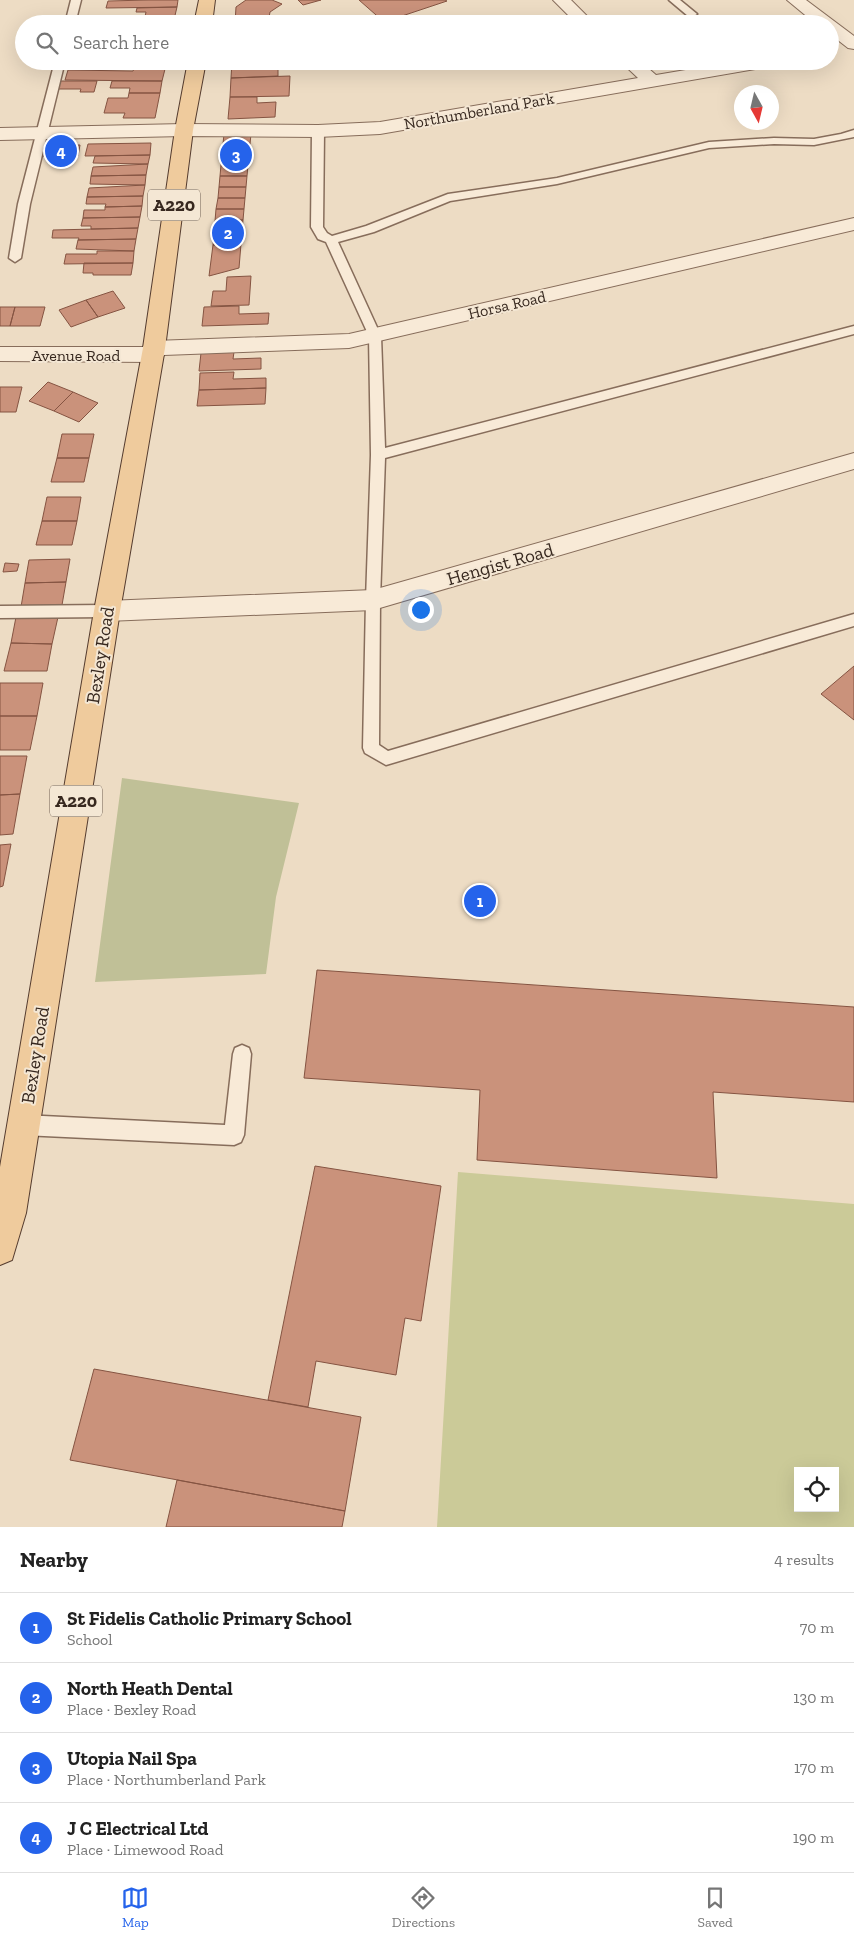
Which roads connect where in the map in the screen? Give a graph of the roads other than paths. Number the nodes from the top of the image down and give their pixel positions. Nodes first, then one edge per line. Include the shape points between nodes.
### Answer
1 (76, 0) edge
2 (207, 0) edge
3 (561, 0) edge
4 (674, 0) edge
5 (795, 0) edge
6 (692, 14) dead end
7 (72, 15) edge
8 (204, 15) edge
9 (577, 15) edge
10 (815, 15) edge
11 (839, 36) edge
12 (849, 47) edge
13 (58, 70) edge
14 (194, 70) edge
15 (639, 70) edge
16 (721, 70) edge
17 (653, 82) junction
18 (184, 130) junction
19 (318, 130) junction
20 (854, 133) edge
21 (0, 134) edge
22 (41, 134) junction
23 (854, 224) edge
24 (331, 240) junction
25 (15, 258) dead end
26 (854, 330) edge
27 (375, 336) junction
28 (154, 352) junction
29 (0, 354) edge
30 (378, 455) junction
31 (854, 461) edge
32 (373, 600) junction
33 (107, 611) junction
34 (0, 612) edge
35 (854, 620) edge
36 (242, 1054) dead end
37 (23, 1125) junction
38 (4, 1213) edge
39 (0, 1248) edge

1 - 7 lane
2 - 8 main road
3 - 9 street
4 - 6 lane
5 - 10 street
11 - 12 street
13 - 22 lane
14 - 18 main road, Bexley Road / A220
15 - 17 street
16 - 17 street, Northumberland Park
17 - 19 street, Northumberland Park via 380,128
18 - 19 street, Northumberland Park
18 - 22 street, Northumberland Park
18 - 28 main road, Bexley Road / A220
19 - 24 lane via 317,227 322,236
20 - 24 lane via 814,142 709,145 557,182 448,198 370,229
21 - 22 street, Northumberland Park
22 - 25 lane
23 - 27 street, Horsa Road
24 - 27 lane
26 - 30 lane
27 - 28 street, Horsa Road via 349,341
27 - 30 lane
28 - 29 street, Avenue Road
28 - 33 main road, Bexley Road / A220
30 - 32 lane
31 - 32 street, Hengist Road
32 - 33 street, Hengist Road
32 - 35 lane via 372,748 386,758
33 - 34 lane
33 - 37 main road, Bexley Road / A220
36 - 37 lane via 234,1135
37 - 38 main road, Bexley Road / A220
38 - 39 main road, Bexley Road / A220

